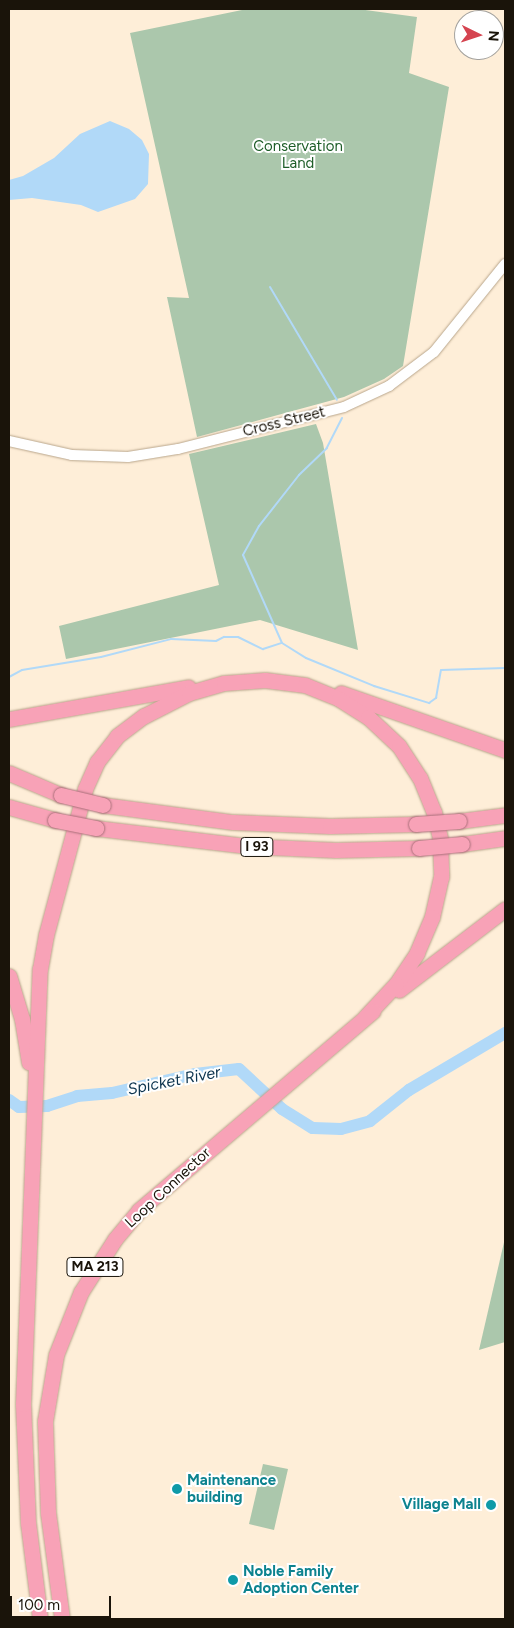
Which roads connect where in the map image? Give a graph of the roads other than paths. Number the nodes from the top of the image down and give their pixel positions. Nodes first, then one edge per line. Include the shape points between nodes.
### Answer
1 (505, 264) edge
2 (9, 441) edge
3 (224, 683) junction
4 (300, 684) junction
5 (9, 718) edge
6 (505, 750) edge
7 (9, 773) edge
8 (9, 782) edge
9 (61, 796) junction
10 (9, 807) edge
11 (9, 814) edge
12 (505, 815) edge
13 (55, 820) junction
14 (505, 838) edge
15 (505, 909) edge
16 (9, 976) edge
17 (365, 1017) junction
18 (33, 1098) junction
19 (48, 1503) junction
20 (38, 1619) edge
21 (62, 1619) edge
22 (70, 1619) edge

1 - 2 street, Cross Street via 434,352 389,386 344,407 178,449 128,457 72,455
3 - 4 highway via 265,680
3 - 5 highway
3 - 18 highway via 182,696 134,722 110,744 92,772 42,952
4 - 6 highway via 342,693
4 - 17 highway via 344,701 392,738 420,778 438,830 440,877 429,927 405,973
7 - 9 highway
8 - 9 highway, I 93
9 - 12 highway, I 93, bridge via 103,805 233,822 330,826 416,824
10 - 13 highway, I 93
11 - 13 highway
13 - 14 highway, I 93, bridge via 246,846 336,850 419,848
15 - 17 highway
16 - 18 highway via 25,1036
17 - 19 highway, Loop Connector / MA 213 via 139,1210 91,1274 69,1316 50,1380 45,1427
18 - 20 highway via 23,1384 27,1506
19 - 21 highway, Loop Connector / MA 213
19 - 22 highway

